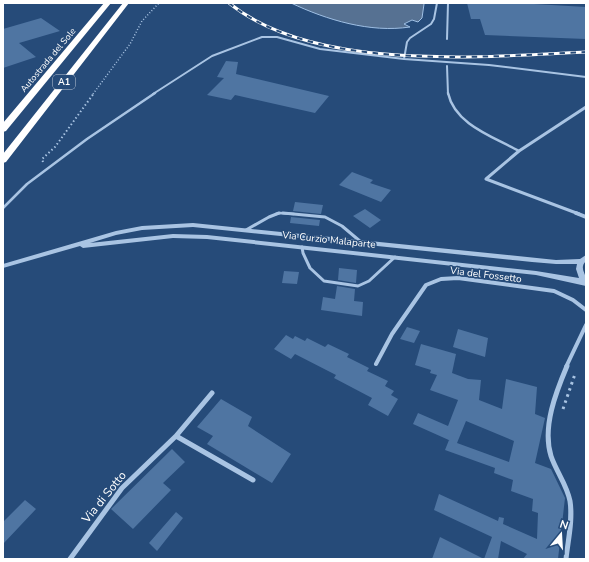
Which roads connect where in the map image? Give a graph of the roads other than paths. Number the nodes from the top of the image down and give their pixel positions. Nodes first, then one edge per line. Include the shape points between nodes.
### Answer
1 (108, 3) edge
2 (126, 3) edge
3 (437, 3) edge
4 (448, 3) edge
5 (447, 39) dead end
6 (404, 59) junction
7 (447, 66) dead end
8 (586, 76) edge
9 (586, 107) edge
10 (3, 129) edge
11 (519, 151) junction
12 (3, 160) edge
13 (3, 208) edge
14 (586, 217) edge
15 (246, 230) junction
16 (361, 242) junction
17 (302, 247) junction
18 (69, 248) junction
19 (396, 257) junction
20 (583, 259) edge
21 (3, 266) edge
22 (586, 283) edge
23 (586, 310) edge
24 (586, 325) edge
25 (376, 364) dead end
26 (212, 393) dead end
27 (176, 436) junction
28 (253, 480) dead end
29 (70, 559) edge
30 (566, 559) edge

1 - 10 highway, Autostrada del Sole / A1
2 - 12 highway, A1
3 - 6 lane via 431,24 407,42
4 - 5 lane
6 - 8 lane
6 - 13 lane via 339,52 277,37 262,37 212,56 188,71 45,170 22,188
7 - 11 lane via 447,87 456,110 477,127
9 - 11 street
11 - 14 street via 486,179
15 - 16 street, Via Curzio Malaparte
15 - 16 lane via 269,216 280,213 325,217 342,226
15 - 18 street, Via Curzio Malaparte via 193,225 142,228 116,233
16 - 20 street, Via Curzio Malaparte via 538,261
17 - 18 street, Via Curzio Malaparte via 173,236
17 - 19 street, Via Curzio Malaparte
17 - 19 lane via 310,268 324,281 358,286 369,281
18 - 21 street, Via Curzio Malaparte
19 - 22 street, Via Curzio Malaparte via 536,273
20 - 22 street, Via Curzio Malaparte via 579,270
23 - 25 street, Via del Fossetto via 573,300 554,292 458,278 441,279 426,285 392,334
24 - 30 street via 559,387 549,433 549,447 570,500 571,521
26 - 27 street, Via di Sotto
27 - 28 street
27 - 29 street, Via di Sotto via 122,488

